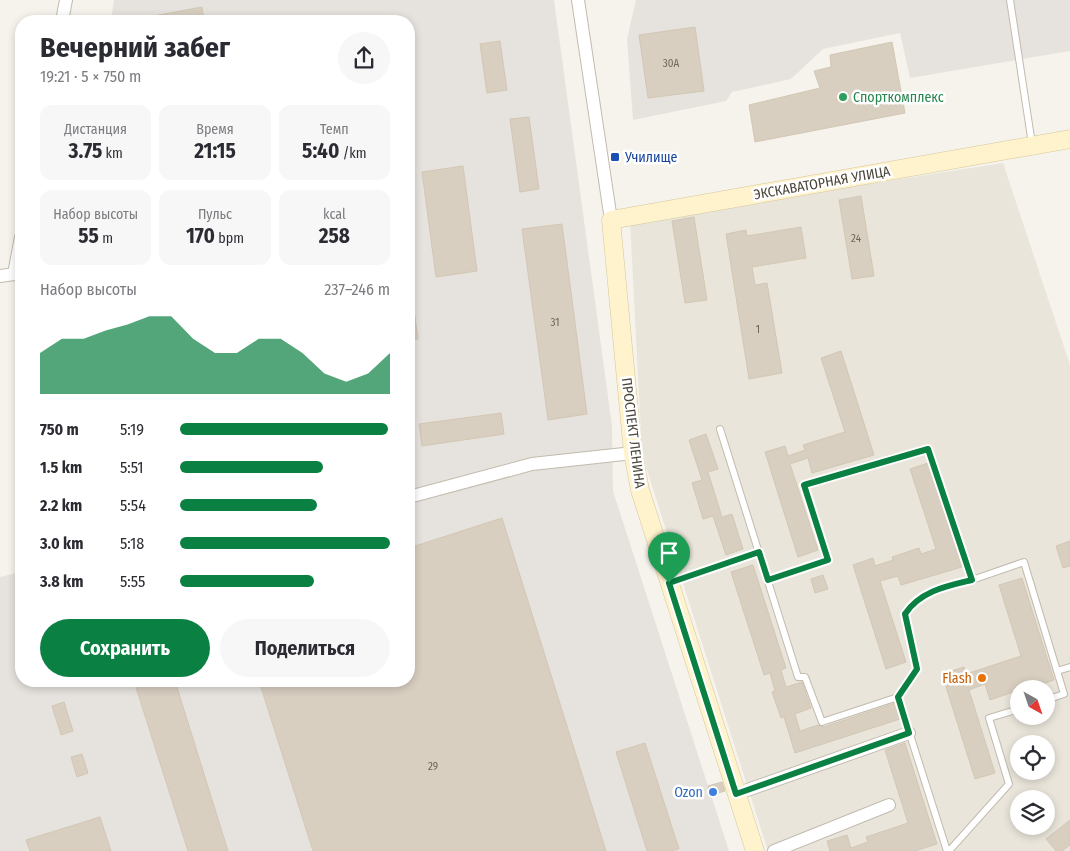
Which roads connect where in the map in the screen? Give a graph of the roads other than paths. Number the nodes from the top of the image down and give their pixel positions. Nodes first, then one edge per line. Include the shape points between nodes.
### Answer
1 (66, 0) edge
2 (578, 0) edge
3 (1010, 0) edge
4 (63, 15) edge
5 (1070, 139) edge
6 (1032, 145) junction
7 (611, 220) junction
8 (15, 275) edge
9 (0, 276) edge
10 (720, 429) dead end
11 (633, 453) junction
12 (415, 495) edge
13 (759, 552) junction
14 (768, 580) junction
15 (972, 580) junction
16 (669, 583) junction
17 (1070, 667) edge
18 (1057, 672) junction
19 (898, 697) junction
20 (1055, 697) edge
21 (1010, 712) edge
22 (909, 733) junction
23 (736, 794) junction
24 (889, 805) dead end
25 (755, 851) edge
26 (774, 851) edge
27 (948, 851) edge

1 - 4 street
2 - 7 street, ПРОСПЕКТ ЛЕНИНА
3 - 6 lane
5 - 6 street, ЭКСКАВАТОРНАЯ УЛИЦА
6 - 7 street, ЭКСКАВАТОРНАЯ УЛИЦА
7 - 11 street, ПРОСПЕКТ ЛЕНИНА
8 - 9 street
10 - 13 lane
11 - 12 street via 532,464
11 - 16 street, ПРОСПЕКТ ЛЕНИНА via 640,490
13 - 14 lane
13 - 16 lane
14 - 15 lane via 828,560 804,485 928,449
14 - 19 lane via 798,677 805,677 822,722
15 - 18 lane via 1024,562
15 - 19 lane via 939,588 912,603 905,614 917,669
16 - 23 street, ПРОСПЕКТ ЛЕНИНА
17 - 18 lane
18 - 20 lane via 1064,694
19 - 22 lane
21 - 27 lane via 989,718 1009,784
22 - 23 street
22 - 27 lane
23 - 25 street, ПРОСПЕКТ ЛЕНИНА
24 - 26 street

